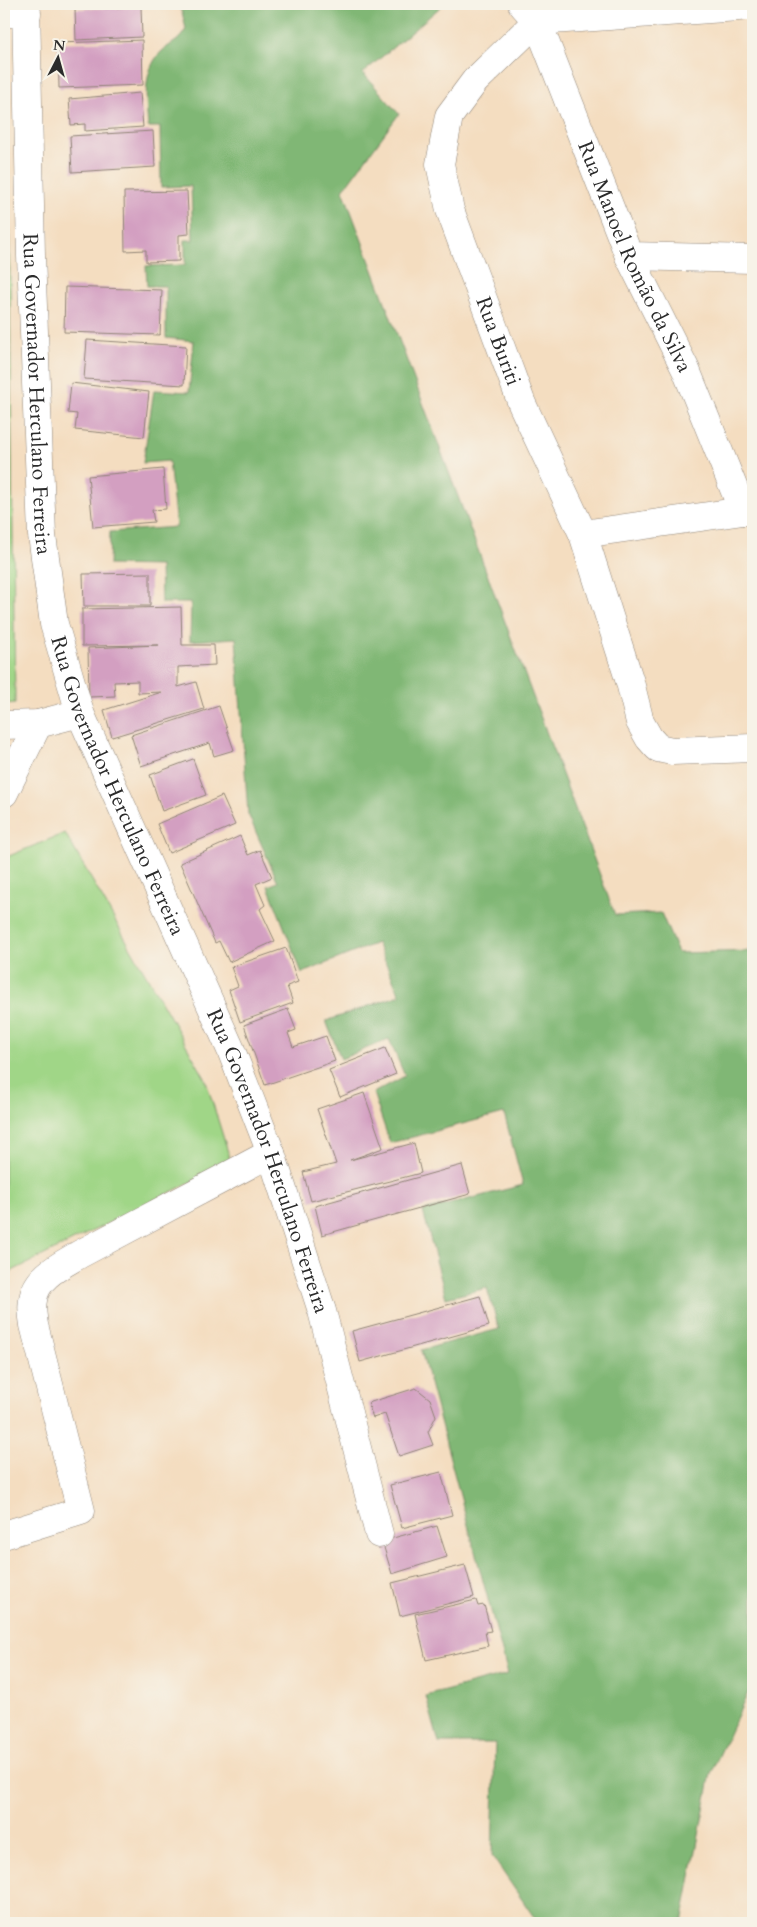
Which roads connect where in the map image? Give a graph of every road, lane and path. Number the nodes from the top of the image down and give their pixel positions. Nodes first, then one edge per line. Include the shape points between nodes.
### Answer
1 (753, 6) edge
2 (19, 10) edge
3 (530, 13) edge
4 (629, 256) junction
5 (753, 259) edge
6 (748, 511) edge
7 (583, 534) junction
8 (80, 713) junction
9 (38, 724) junction
10 (4, 725) edge
11 (753, 748) edge
12 (4, 793) edge
13 (271, 1153) junction
14 (379, 1534) dead end
15 (4, 1535) edge

1 - 3 street
2 - 8 street, Rua Governador Herculano Ferreira via 42,534 54,624
3 - 4 street, Rua Manoel Romão da Silva
3 - 7 street, Rua Buriti via 449,116 440,164 450,210 522,404
4 - 5 street
4 - 6 street, Rua Manoel Romão da Silva via 686,370
6 - 7 street, Rua Manoel Romão da Silva
7 - 11 street, Rua Buriti via 640,722 649,738 658,748 672,751
8 - 9 street
8 - 13 street, Rua Governador Herculano Ferreira via 231,1050
9 - 10 street
9 - 12 street
13 - 14 street, Rua Governador Herculano Ferreira via 322,1311
13 - 15 street via 80,1254 40,1282 32,1300 34,1325 81,1511

